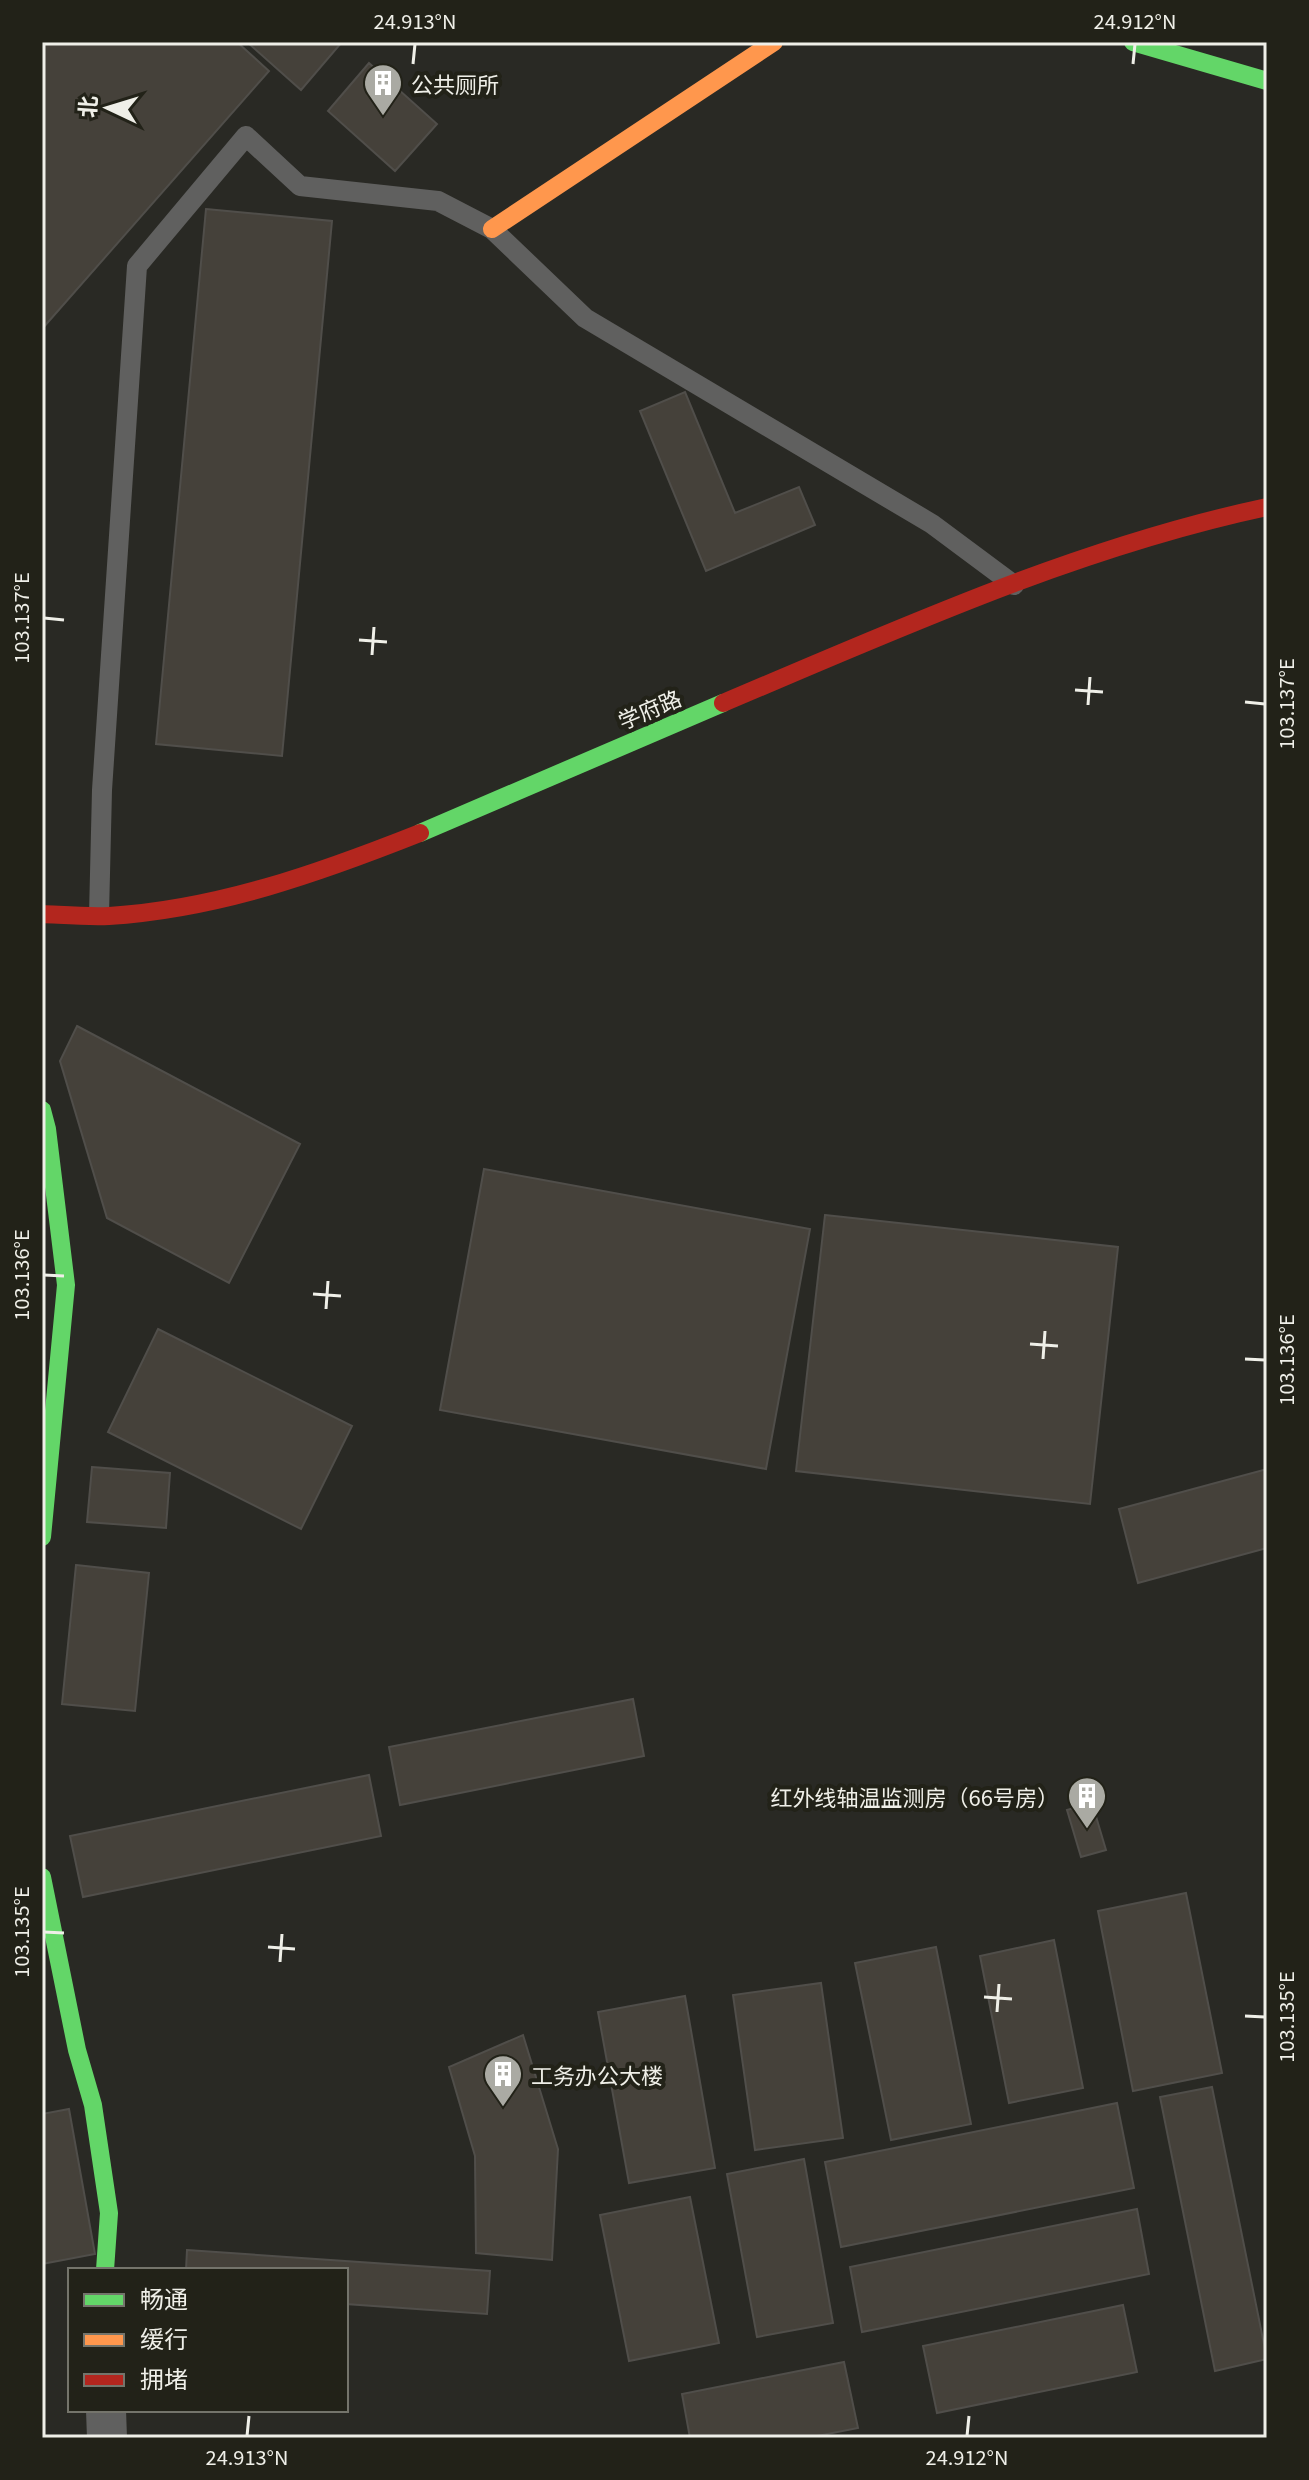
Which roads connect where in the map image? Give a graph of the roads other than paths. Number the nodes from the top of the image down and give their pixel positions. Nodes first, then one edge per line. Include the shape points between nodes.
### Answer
1 (774, 42) edge
2 (1133, 42) edge
3 (1267, 81) edge
4 (492, 229) junction
5 (1267, 507) edge
6 (1014, 585) junction
7 (42, 914) edge
8 (99, 915) junction
9 (42, 1110) edge
10 (42, 1537) edge
11 (42, 1877) edge
12 (105, 2268) edge
13 (106, 2412) edge
14 (107, 2438) edge

1 - 4 street
2 - 3 street
4 - 6 lane via 585,318 932,524
4 - 8 lane via 438,201 300,186 246,136 137,266 102,790
5 - 6 street, 学府路 via 1159,535
6 - 8 street, 学府路 via 341,863 200,905
7 - 8 street, 学府路
9 - 10 street via 66,1285
11 - 12 street via 93,2105 109,2213
13 - 14 street

